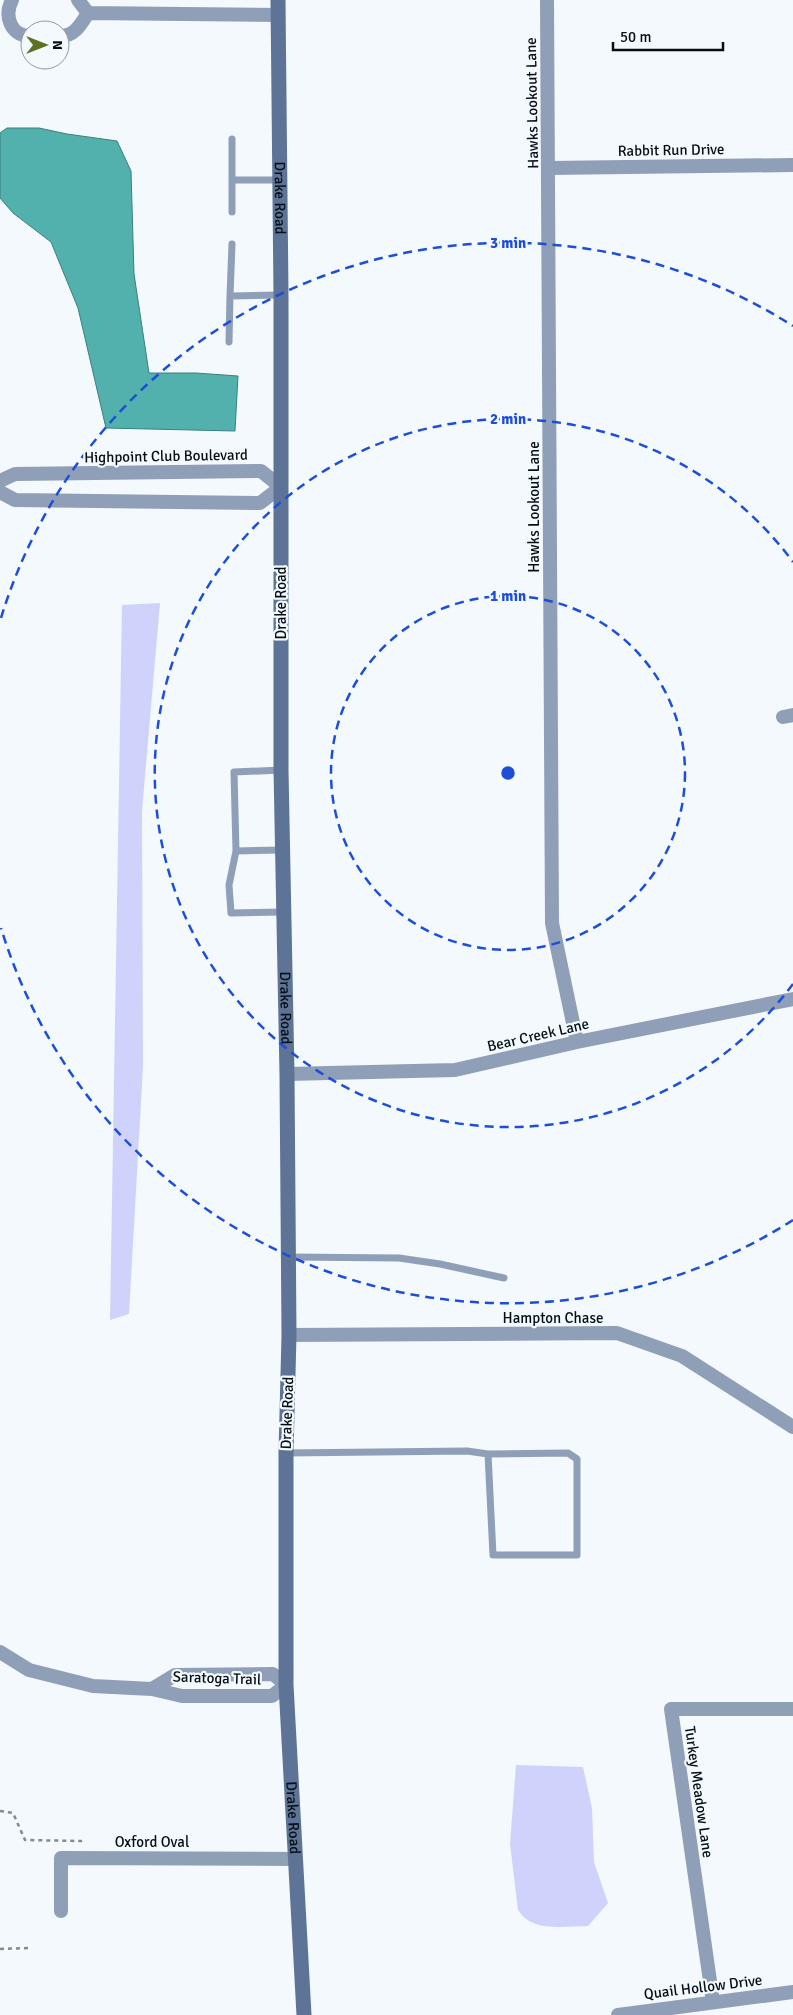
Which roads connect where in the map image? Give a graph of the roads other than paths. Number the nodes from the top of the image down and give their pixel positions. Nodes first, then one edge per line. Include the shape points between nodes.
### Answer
1 (12, 0) edge
2 (78, 0) edge
3 (547, 0) edge
4 (278, 7) edge
5 (88, 13) junction
6 (20, 33) edge
7 (70, 33) edge
8 (232, 139) dead end
9 (793, 165) edge
10 (549, 168) junction
11 (232, 180) junction
12 (279, 180) junction
13 (232, 212) dead end
14 (232, 244) dead end
15 (281, 295) junction
16 (230, 296) junction
17 (229, 342) dead end
18 (0, 481) edge
19 (281, 487) junction
20 (0, 492) edge
21 (281, 770) junction
22 (283, 850) junction
23 (236, 851) junction
24 (284, 912) junction
25 (793, 999) edge
26 (577, 1042) junction
27 (287, 1074) junction
28 (288, 1257) junction
29 (504, 1278) dead end
30 (289, 1335) junction
31 (793, 1427) edge
32 (286, 1453) junction
33 (488, 1454) junction
34 (0, 1652) edge
35 (286, 1685) junction
36 (152, 1689) junction
37 (793, 1708) edge
38 (295, 1859) junction
39 (61, 1911) dead end
40 (793, 1992) edge
41 (713, 2002) junction
42 (304, 2015) edge
43 (618, 2015) edge

1 - 6 street via 7,18 13,29
2 - 5 street
3 - 10 street, Hawks Lookout Lane
4 - 5 street
4 - 12 street, Drake Road
5 - 7 street via 79,28
8 - 11 lane
9 - 10 street, Rabbit Run Drive
10 - 26 street, Hawks Lookout Lane via 552,923
11 - 12 lane
11 - 13 lane
12 - 15 street, Drake Road
14 - 16 lane
15 - 16 lane
15 - 19 street, Drake Road
16 - 17 lane
18 - 19 street, Highpoint Club Boulevard via 15,474 260,471
19 - 20 street via 260,502 15,500
19 - 21 street, Drake Road
21 - 22 street, Drake Road
21 - 23 lane via 234,772
22 - 23 lane
22 - 24 street, Drake Road
23 - 24 lane via 229,885 231,913
24 - 27 street, Drake Road
25 - 26 street, Bear Creek Lane
26 - 27 street, Bear Creek Lane via 455,1070
27 - 28 street, Drake Road
28 - 29 lane via 399,1258
28 - 30 street, Drake Road
30 - 31 street, Hampton Chase via 617,1333 682,1356
30 - 32 street, Drake Road
32 - 33 lane via 467,1451
32 - 35 street, Drake Road
33 - 33 lane via 568,1453 577,1459 577,1555 493,1555
34 - 36 street, Saratoga Trail via 29,1670 93,1686
35 - 36 street, Saratoga Trail via 272,1696 182,1696
35 - 36 street, Saratoga Trail via 272,1674 175,1675
35 - 38 street, Drake Road
37 - 41 street, Turkey Meadow Lane via 671,1708
38 - 39 street, Oxford Oval via 61,1858
38 - 42 street, Drake Road
40 - 41 street, Quail Hollow Drive
41 - 43 street, Quail Hollow Drive

